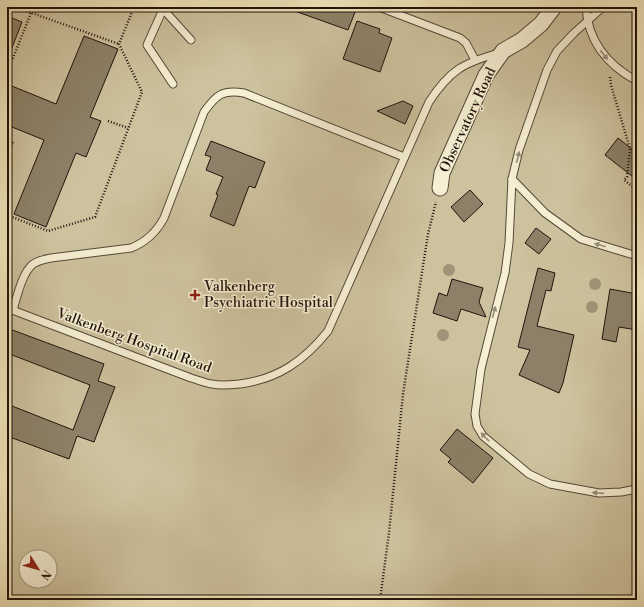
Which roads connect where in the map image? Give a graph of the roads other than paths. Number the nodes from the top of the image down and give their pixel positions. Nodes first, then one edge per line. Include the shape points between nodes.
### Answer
1 (379, 7) edge
2 (554, 7) edge
3 (586, 7) edge
4 (603, 7) edge
5 (163, 8) edge
6 (587, 21) junction
7 (191, 40) dead end
8 (503, 51) junction
9 (475, 60) junction
10 (637, 81) edge
11 (173, 84) dead end
12 (404, 157) junction
13 (512, 179) junction
14 (440, 188) road end
15 (637, 256) edge
16 (10, 309) edge
17 (637, 489) edge

1 - 9 lane via 460,38 466,43
2 - 8 street, Observatory Road via 541,24 522,40
3 - 6 lane
4 - 6 lane
5 - 7 lane
5 - 11 lane via 147,45
6 -> 10 lane via 600,49 610,62
13 -> 6 lane via 519,150 547,70 557,51
8 - 9 lane, Valkenberg Hospital Road
8 - 14 street, Observatory Road via 486,75 442,173
9 - 12 lane, Valkenberg Hospital Road via 462,66 439,87 429,102
12 - 16 lane, Valkenberg Hospital Road via 244,93 233,91 221,94 212,100 204,112 164,218 151,236 142,244 130,248 42,260 33,265 24,277
12 - 16 lane, Valkenberg Hospital Road via 328,331 304,357 286,370 268,378 251,383 211,384
15 -> 13 lane via 580,239 544,213
17 -> 13 lane via 599,493 550,484 529,474 483,436 477,426 475,414 480,369 505,273 510,243

